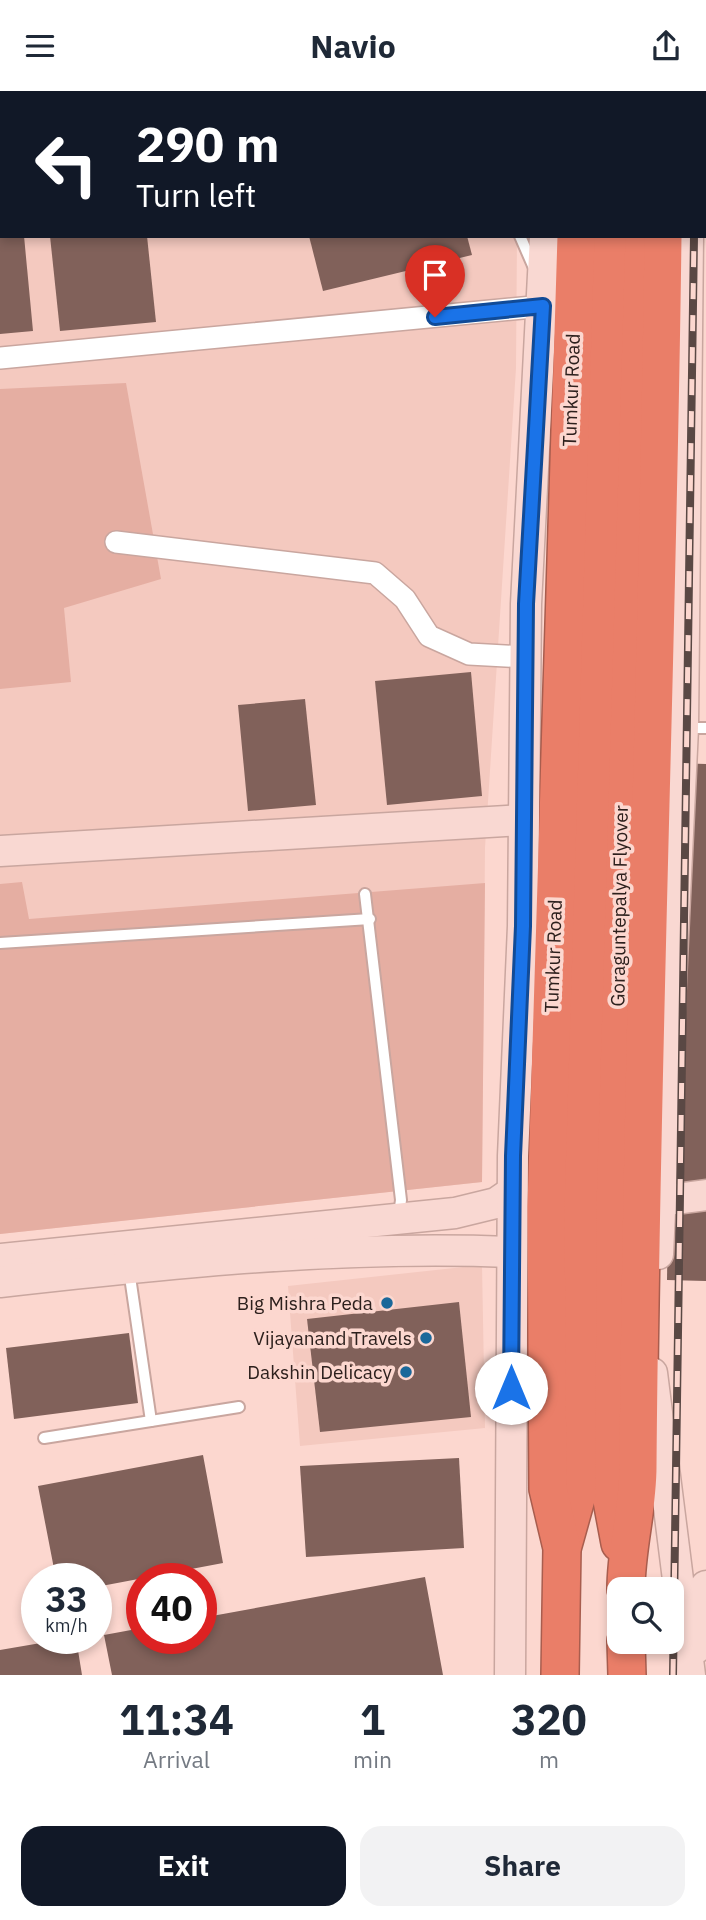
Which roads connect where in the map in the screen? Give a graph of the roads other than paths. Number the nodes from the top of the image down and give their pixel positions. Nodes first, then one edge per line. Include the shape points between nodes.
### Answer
1 (521, 238) edge
2 (545, 238) edge
3 (576, 238) edge
4 (607, 238) edge
5 (636, 238) edge
6 (663, 238) edge
7 (688, 238) edge
8 (543, 298) junction
9 (0, 358) edge
10 (116, 542) dead end
11 (526, 657) junction
12 (694, 728) edge
13 (522, 820) junction
14 (0, 851) edge
15 (365, 894) dead end
16 (370, 919) junction
17 (0, 943) edge
18 (512, 1192) junction
19 (706, 1195) edge
20 (660, 1201) junction
21 (595, 1207) junction
22 (399, 1218) junction
23 (512, 1252) junction
24 (0, 1259) edge
25 (129, 1268) junction
26 (0, 1282) edge
27 (239, 1407) dead end
28 (151, 1421) junction
29 (44, 1438) dead end
30 (562, 1548) junction
31 (625, 1577) edge
32 (626, 1577) edge
33 (706, 1586) edge
34 (626, 1654) edge
35 (510, 1675) edge
36 (560, 1675) edge
37 (626, 1675) edge
38 (690, 1675) edge

1 - 8 lane
2 - 8 street
3 - 30 highway, Tumkur Road via 545,1207 548,1489
4 - 21 highway, Goraguntepalya Flyover
5 - 21 highway, Goraguntepalya Flyover
6 - 32 highway via 659,552 640,1190 638,1482
7 - 12 street
8 - 9 street
8 - 11 street
10 - 11 street via 374,573 405,599 429,636 470,654
11 - 13 street
12 - 20 street
13 - 14 street
13 - 18 street via 523,926
15 - 16 lane
16 - 17 lane
16 - 22 lane via 401,1200
18 - 22 street via 467,1210
18 - 23 street
19 - 20 street
20 - 38 street via 652,1375
21 - 30 highway, Goraguntepalya Flyover via 576,1495
21 - 31 highway, Goraguntepalya Flyover via 608,1479
22 - 24 street
23 - 25 street via 442,1249
23 - 35 street
25 - 26 street
25 - 28 lane
27 - 28 lane
28 - 29 lane
30 - 36 highway, Tumkur Road
33 - 38 street
34 - 37 highway

